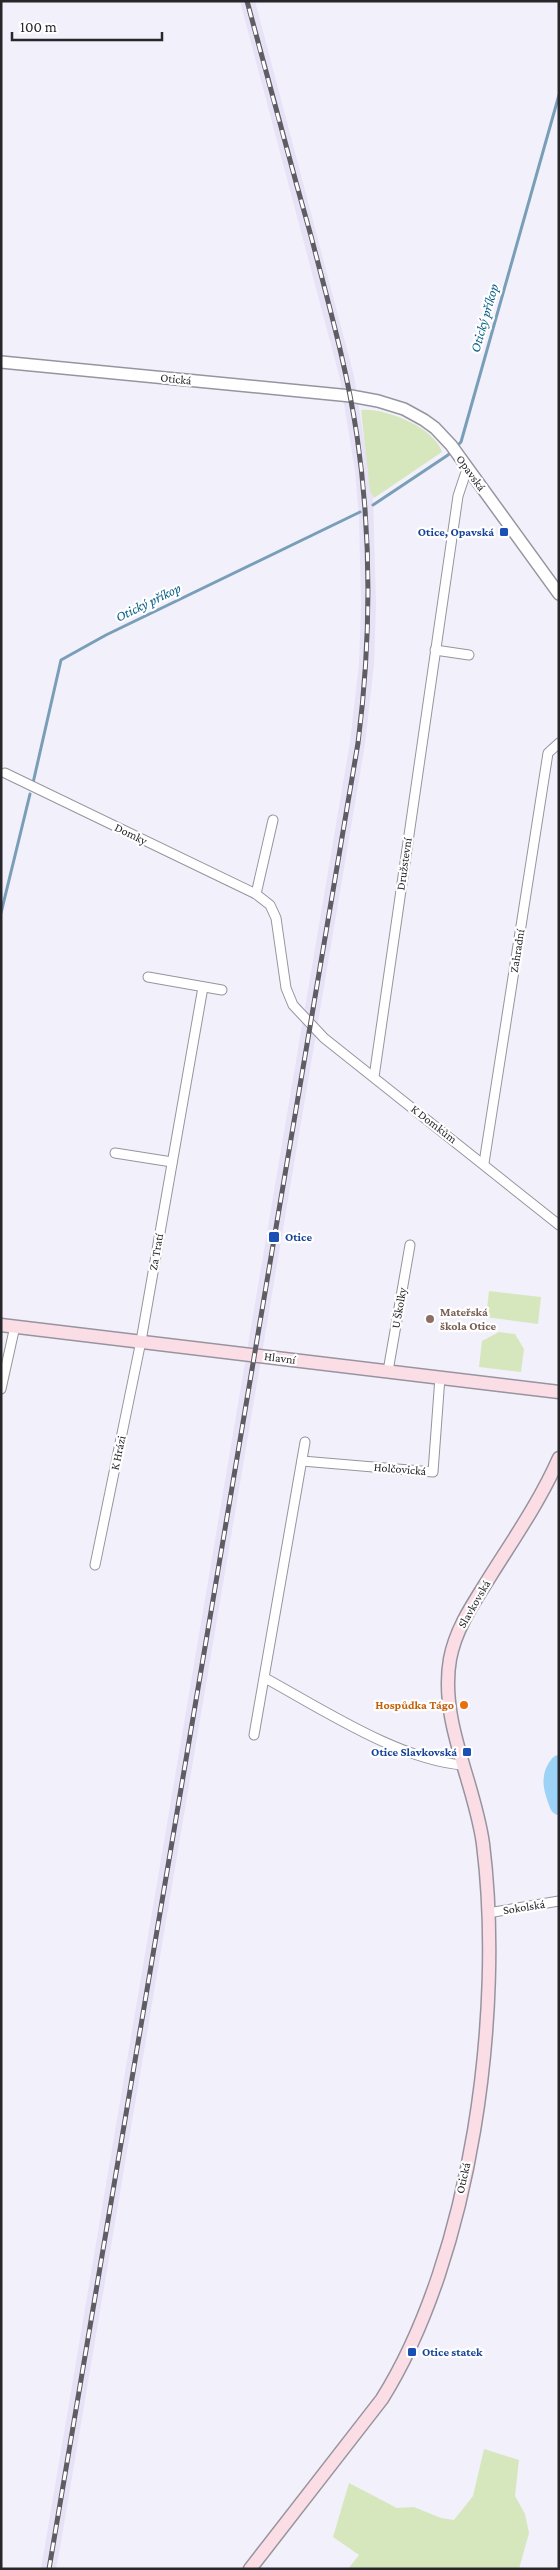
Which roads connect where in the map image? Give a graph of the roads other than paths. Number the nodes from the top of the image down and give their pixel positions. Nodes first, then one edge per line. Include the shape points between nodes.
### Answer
1 (1, 362) edge
2 (350, 396) joint
3 (467, 469) junction
4 (559, 594) edge
5 (435, 650) junction
6 (469, 655) dead end
7 (559, 743) edge
8 (5, 773) dead end
9 (273, 820) dead end
10 (256, 894) junction
11 (148, 978) dead end
12 (203, 987) junction
13 (222, 990) dead end
14 (311, 1023) joint
15 (374, 1077) junction
16 (115, 1153) dead end
17 (172, 1162) junction
18 (484, 1164) junction
19 (559, 1225) edge
20 (410, 1245) dead end
21 (1, 1325) edge
22 (15, 1326) junction
23 (141, 1341) junction
24 (388, 1372) junction
25 (440, 1377) junction
26 (1, 1389) edge
27 (559, 1392) edge
28 (306, 1442) dead end
29 (559, 1458) edge
30 (302, 1461) junction
31 (95, 1565) dead end
32 (265, 1678) junction
33 (254, 1735) dead end
34 (464, 1765) junction
35 (480, 1823) joint
36 (559, 1902) edge
37 (488, 1913) junction
38 (250, 2569) edge

1 - 2 street, Otická
2 - 3 street, Opavská via 391,404 416,414 451,445
3 - 4 street, Opavská
3 - 5 street, Družstevní via 458,496
5 - 6 street
5 - 15 street, Družstevní
7 - 18 street, Zahradní via 548,753
8 - 10 street, Domky
9 - 10 street
10 - 14 street, Domky via 270,905 276,918 286,988 293,1005
11 - 12 street
12 - 13 street
12 - 17 street, Za Tratí
14 - 15 street, K Domkům via 324,1038
15 - 18 street, K Domkům
16 - 17 street
17 - 23 street, Za Tratí
18 - 19 street, K Domkům
20 - 24 street, U Školky
21 - 22 main road, Hlavní
22 - 23 main road, Hlavní
22 - 26 street
23 - 24 main road, Hlavní
23 - 31 street, K Hrázi
24 - 25 main road, Hlavní
25 - 27 main road, Hlavní
25 - 30 street, Holčovická via 433,1472
28 - 30 street
29 - 34 main road, Slavkovská via 466,1615 453,1646 448,1699
30 - 32 street
32 - 33 street
32 - 34 street via 353,1726 424,1759
34 - 35 main road, Slavkovská
35 - 37 main road, Otická
36 - 37 street, Sokolská
37 - 38 main road, Otická via 487,2002 480,2094 466,2168 441,2264 417,2332 382,2399

